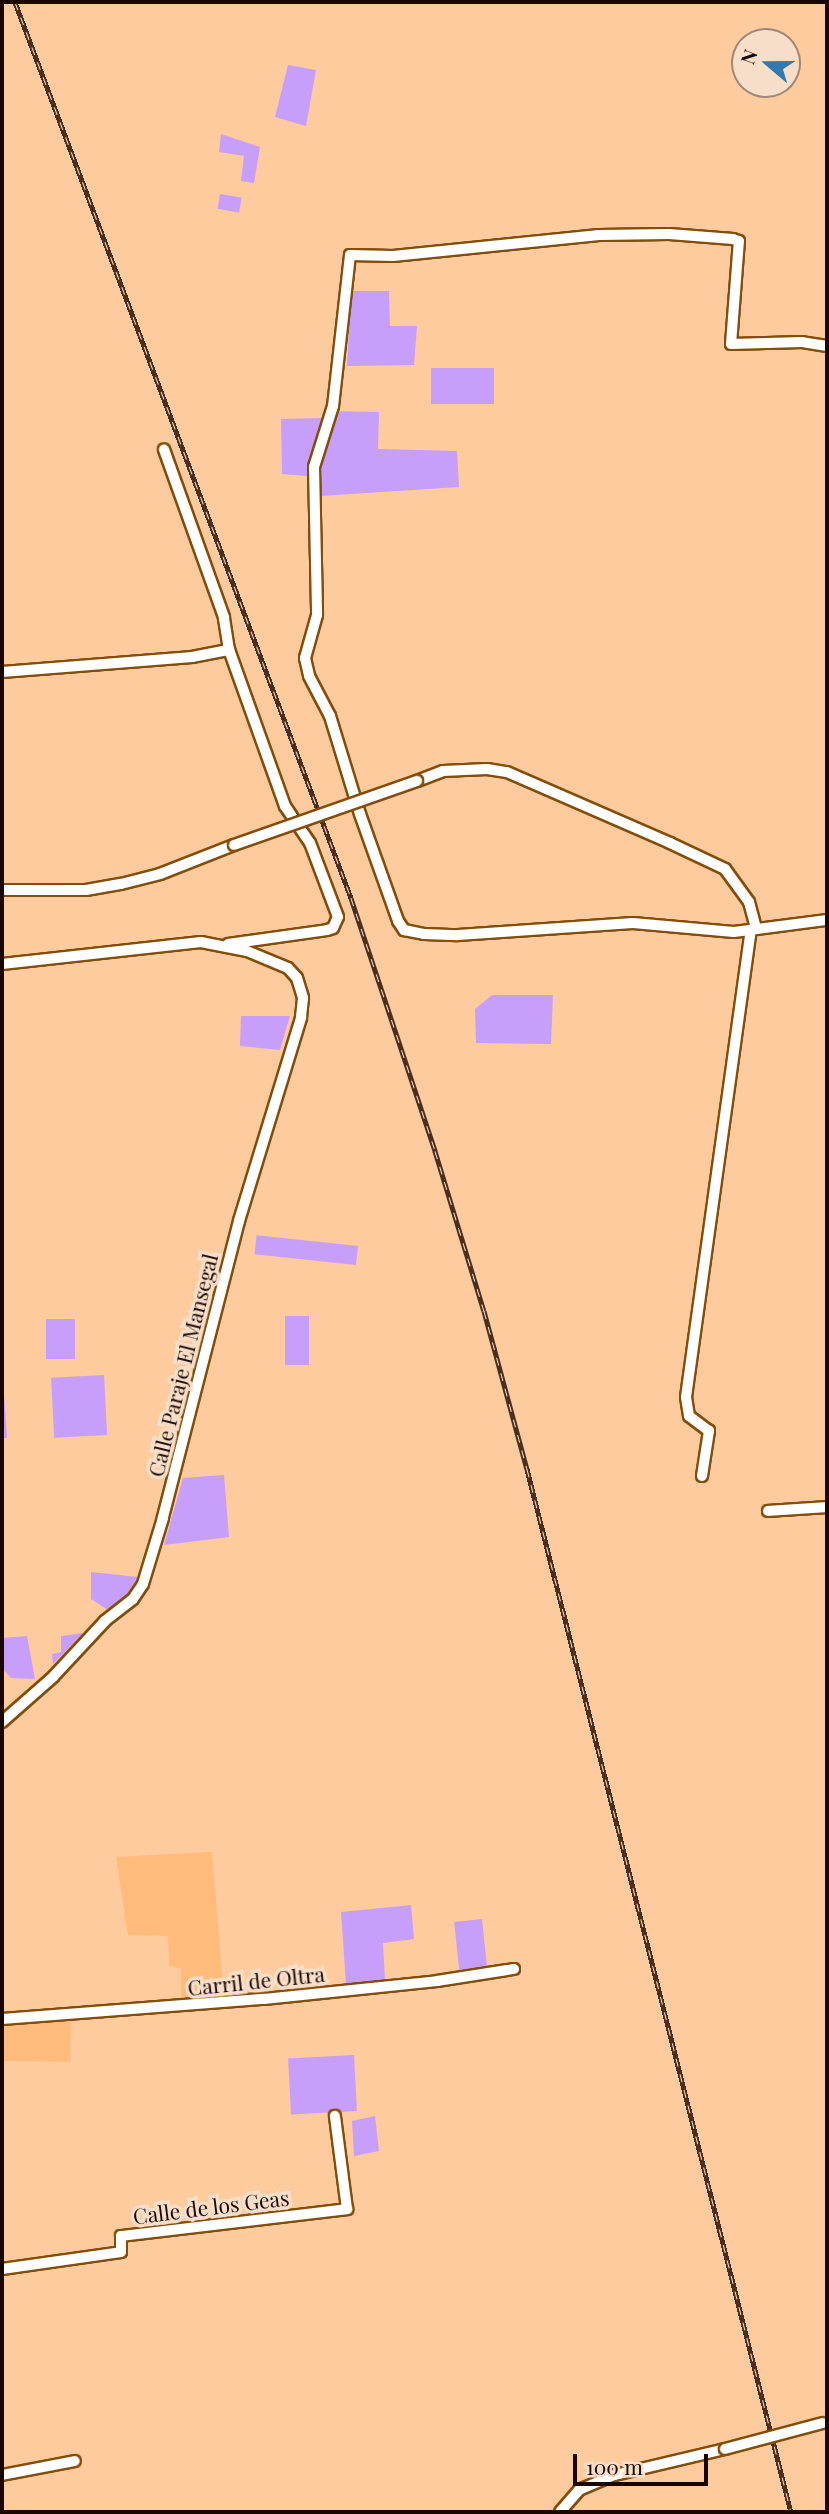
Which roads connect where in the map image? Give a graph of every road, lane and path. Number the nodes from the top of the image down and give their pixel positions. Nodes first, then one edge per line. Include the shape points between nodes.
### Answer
1 (827, 346) edge
2 (164, 449) dead end
3 (229, 650) junction
4 (2, 672) edge
5 (2, 890) edge
6 (827, 920) edge
7 (754, 930) junction
8 (225, 945) junction
9 (2, 964) edge
10 (702, 1476) dead end
11 (827, 1507) edge
12 (768, 1511) dead end
13 (2, 1721) edge
14 (513, 1969) dead end
15 (2, 2019) edge
16 (335, 2116) dead end
17 (2, 2269) edge
18 (825, 2423) edge
19 (75, 2461) dead end
20 (2, 2475) edge
21 (561, 2512) edge

1 - 7 street via 731,344 739,241 733,239 599,235 393,256 350,255 333,406 314,467 317,615 307,644 306,666 330,716 400,926 424,934 633,923 719,932
2 - 3 street via 224,617
3 - 4 street
3 - 8 street via 285,806 310,843 338,917 327,930
5 - 7 street, bridge via 86,890 121,884 443,771 487,769 507,772 725,869 749,902
6 - 7 street
7 - 10 street via 685,1397 689,1416 709,1431
8 - 9 street via 201,942
8 - 13 street, Calle Paraje El Mansegal via 288,968 302,989 300,1018 239,1221 146,1574 133,1599
11 - 12 street
14 - 15 street, Carril de Oltra via 264,1999
16 - 17 street, Calle de los Geas via 347,2209 121,2236 121,2252
18 - 21 street, bridge via 615,2476 579,2490
19 - 20 street

